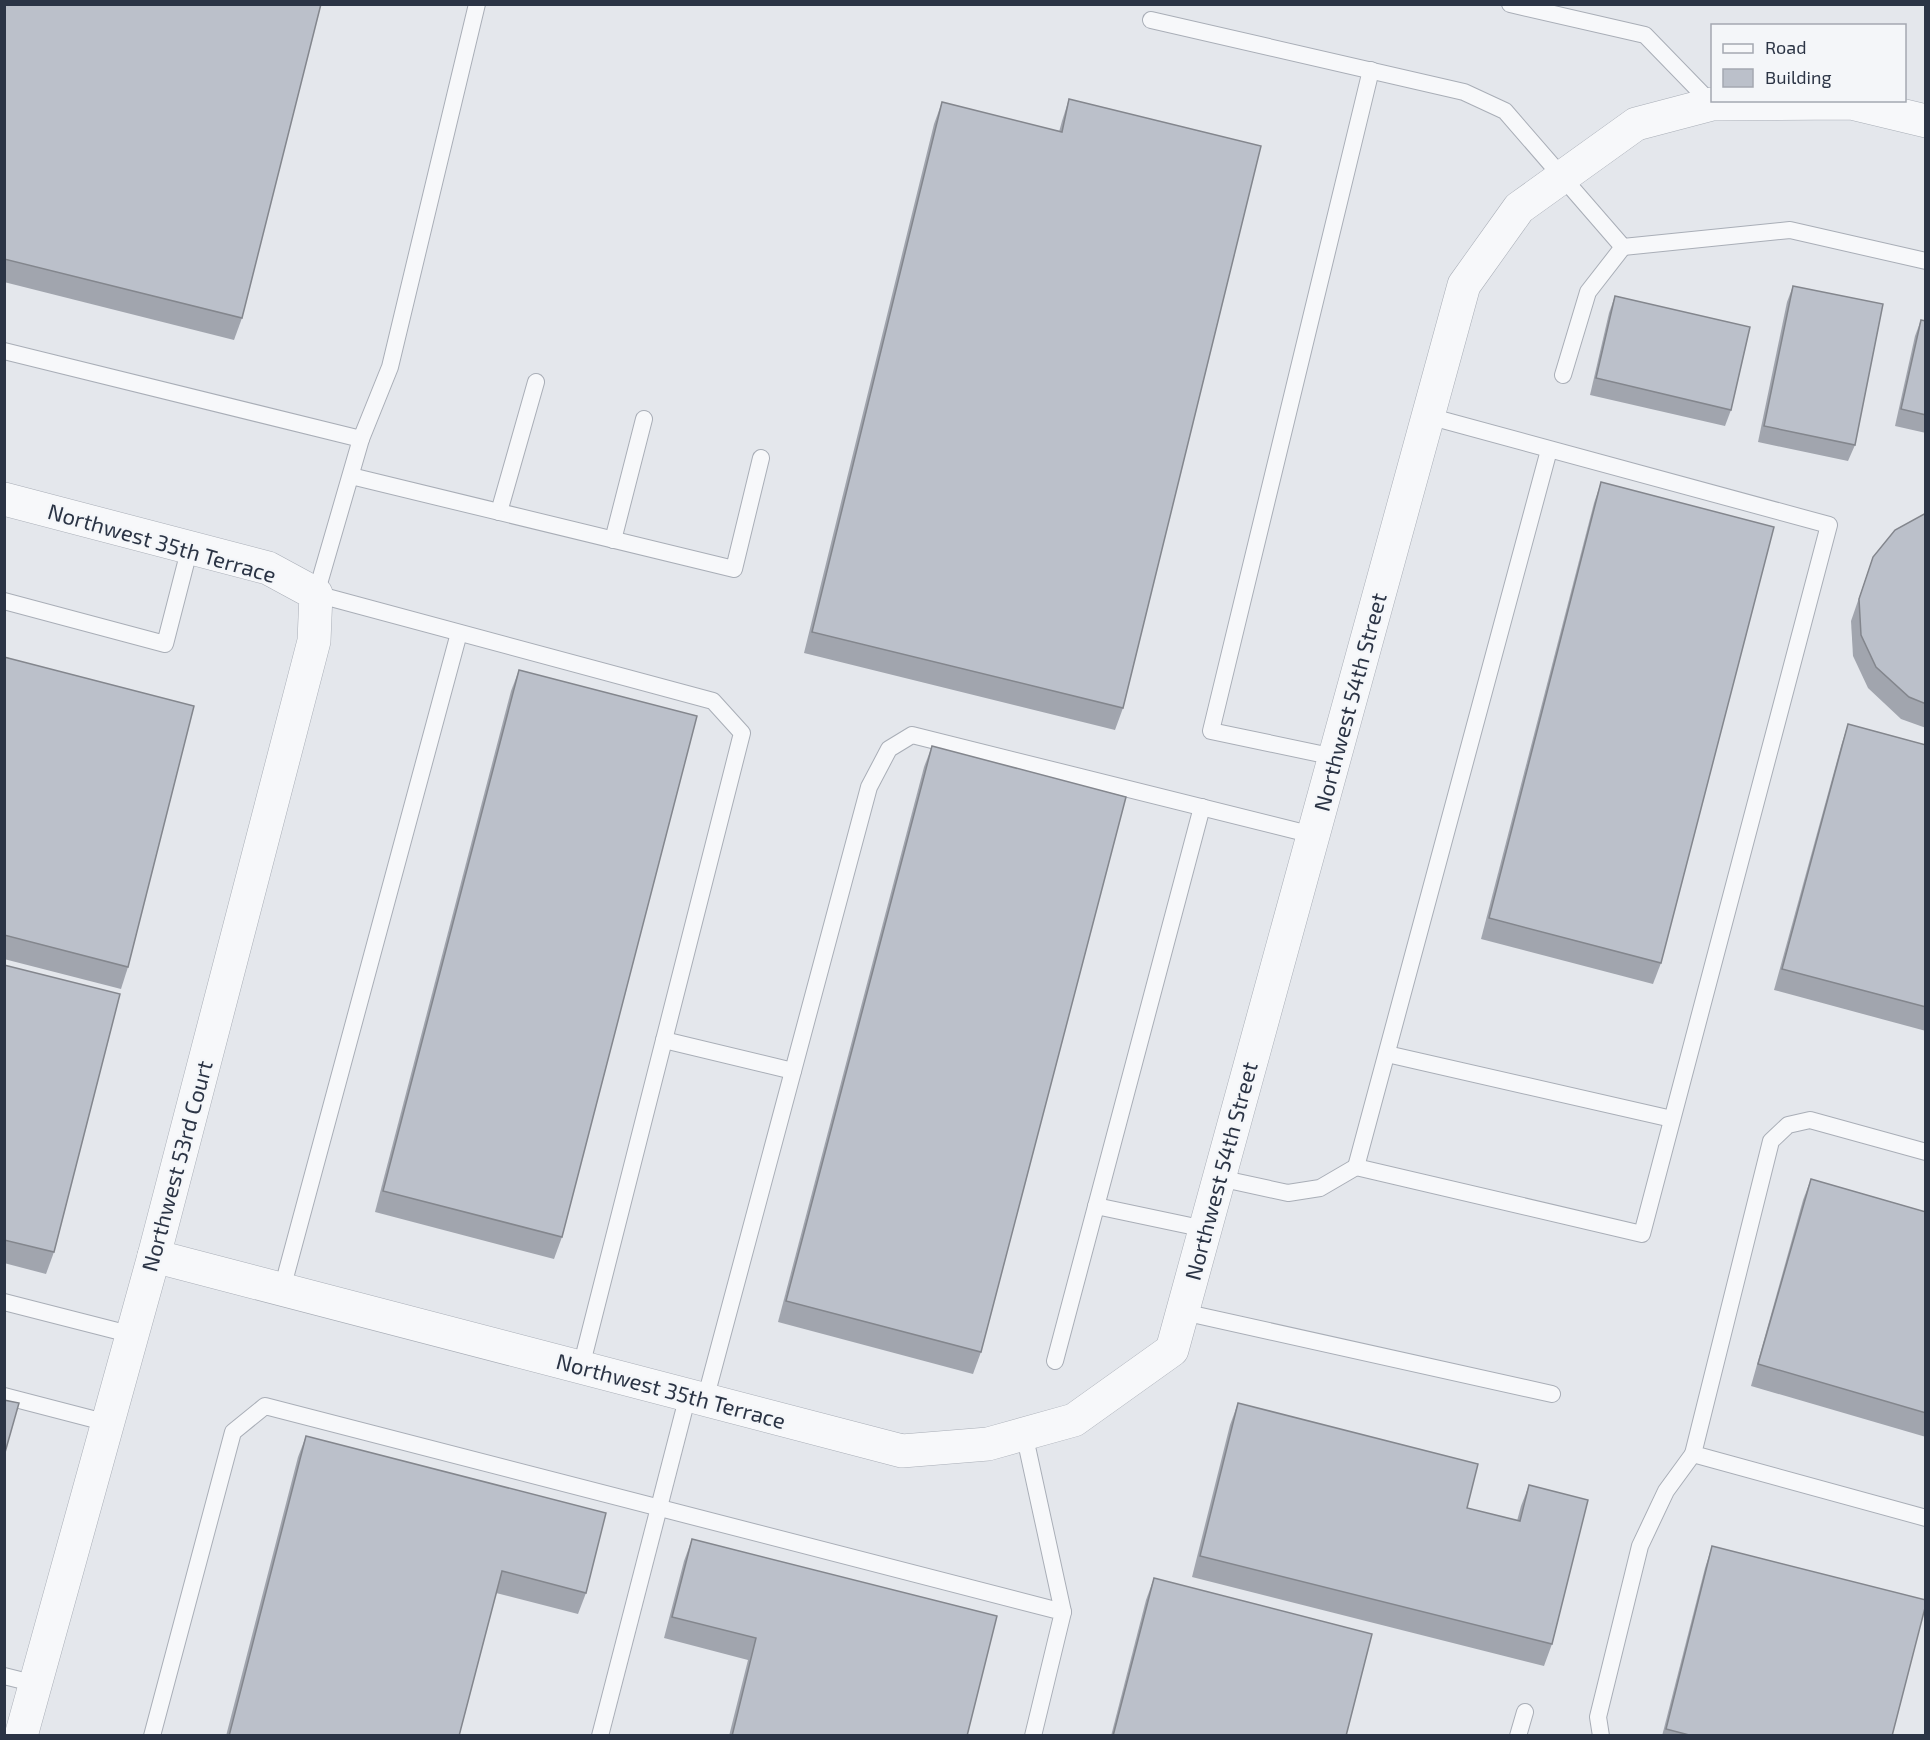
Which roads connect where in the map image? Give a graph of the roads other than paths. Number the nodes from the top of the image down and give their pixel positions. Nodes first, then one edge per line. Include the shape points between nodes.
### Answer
1 (477, 4) edge
2 (1510, 4) edge
3 (1151, 20) dead end
4 (1371, 70) junction
5 (1712, 104) junction
6 (1926, 121) edge
7 (1563, 177) junction
8 (1623, 247) junction
9 (1926, 261) edge
10 (4, 351) edge
11 (1563, 375) dead end
12 (536, 382) dead end
13 (1428, 416) junction
14 (644, 419) dead end
15 (361, 439) junction
16 (1549, 450) junction
17 (761, 458) dead end
18 (351, 476) junction
19 (4, 499) edge
20 (499, 512) junction
21 (614, 540) junction
22 (190, 547) junction
23 (316, 594) junction
24 (4, 601) edge
25 (459, 633) junction
26 (1335, 757) junction
27 (1202, 807) junction
28 (1313, 835) junction
29 (664, 1040) junction
30 (1387, 1054) junction
31 (793, 1071) junction
32 (1672, 1119) junction
33 (1926, 1152) edge
34 (1356, 1167) junction
35 (1219, 1178) junction
36 (1095, 1206) junction
37 (1205, 1229) junction
38 (154, 1256) junction
39 (282, 1289) junction
40 (4, 1302) edge
41 (1183, 1312) junction
42 (132, 1335) junction
43 (1172, 1350) joint
44 (1055, 1360) dead end
45 (581, 1368) junction
46 (1552, 1394) dead end
47 (4, 1396) edge
48 (697, 1397) junction
49 (108, 1423) junction
50 (1024, 1433) junction
51 (1693, 1454) junction
52 (659, 1508) junction
53 (1926, 1518) edge
54 (1063, 1612) junction
55 (4, 1676) edge
56 (36, 1684) junction
57 (1525, 1712) dead end
58 (21, 1736) edge
59 (152, 1736) edge
60 (600, 1736) edge
61 (1033, 1736) edge
62 (1518, 1736) edge
63 (1601, 1736) edge

1 - 15 lane via 390,367
2 - 5 lane via 1645,35
3 - 4 lane
4 - 7 lane via 1464,92 1505,111
4 - 26 lane via 1211,731
5 - 6 street via 1851,103
5 - 7 street, Northwest 54th Street via 1636,124
7 - 8 lane
7 - 13 street, Northwest 54th Street via 1519,208 1464,285
8 - 9 lane via 1790,230
8 - 11 lane via 1588,292
10 - 15 lane
12 - 20 lane
13 - 16 lane
13 - 26 street, Northwest 54th Street
14 - 21 lane
15 - 18 lane
16 - 30 lane
16 - 32 lane via 1829,525
17 - 21 lane via 734,569
18 - 20 lane
18 - 23 lane
19 - 22 street, Northwest 35th Terrace
20 - 21 lane
22 - 23 street, Northwest 35th Terrace via 268,568
22 - 24 lane via 165,644
23 - 25 lane
23 - 38 street, Northwest 53rd Court via 314,641
25 - 29 lane via 713,701 741,733
25 - 39 lane
26 - 28 street, Northwest 54th Street
27 - 28 lane
27 - 31 lane via 912,735 889,749 869,787
27 - 36 lane
28 - 35 street, Northwest 54th Street
29 - 31 lane
29 - 45 lane
30 - 32 lane
30 - 34 lane
31 - 48 lane
32 - 34 lane via 1642,1234
33 - 51 lane via 1810,1120 1788,1125 1771,1141
34 - 35 lane via 1320,1188 1288,1193
35 - 37 street, Northwest 54th Street
36 - 37 lane
36 - 44 lane
37 - 41 street, Northwest 54th Street
38 - 39 street, Northwest 35th Terrace
38 - 42 street, Northwest 53rd Court
39 - 45 street, Northwest 35th Terrace
40 - 42 lane
41 - 43 street, Northwest 54th Street
41 - 46 lane
42 - 49 street, Northwest 53rd Court
43 - 50 street, Northwest 35th Terrace via 1074,1420
45 - 48 street, Northwest 35th Terrace
47 - 49 lane
48 - 50 street, Northwest 35th Terrace via 902,1451 988,1444
48 - 52 lane
49 - 56 street, Northwest 53rd Court
50 - 54 lane
51 - 53 lane
51 - 63 lane via 1666,1491 1640,1546 1598,1717
52 - 54 lane
52 - 59 lane via 265,1406 233,1432
52 - 60 lane
54 - 61 lane
55 - 56 lane
56 - 58 street, Northwest 53rd Court
57 - 62 lane

